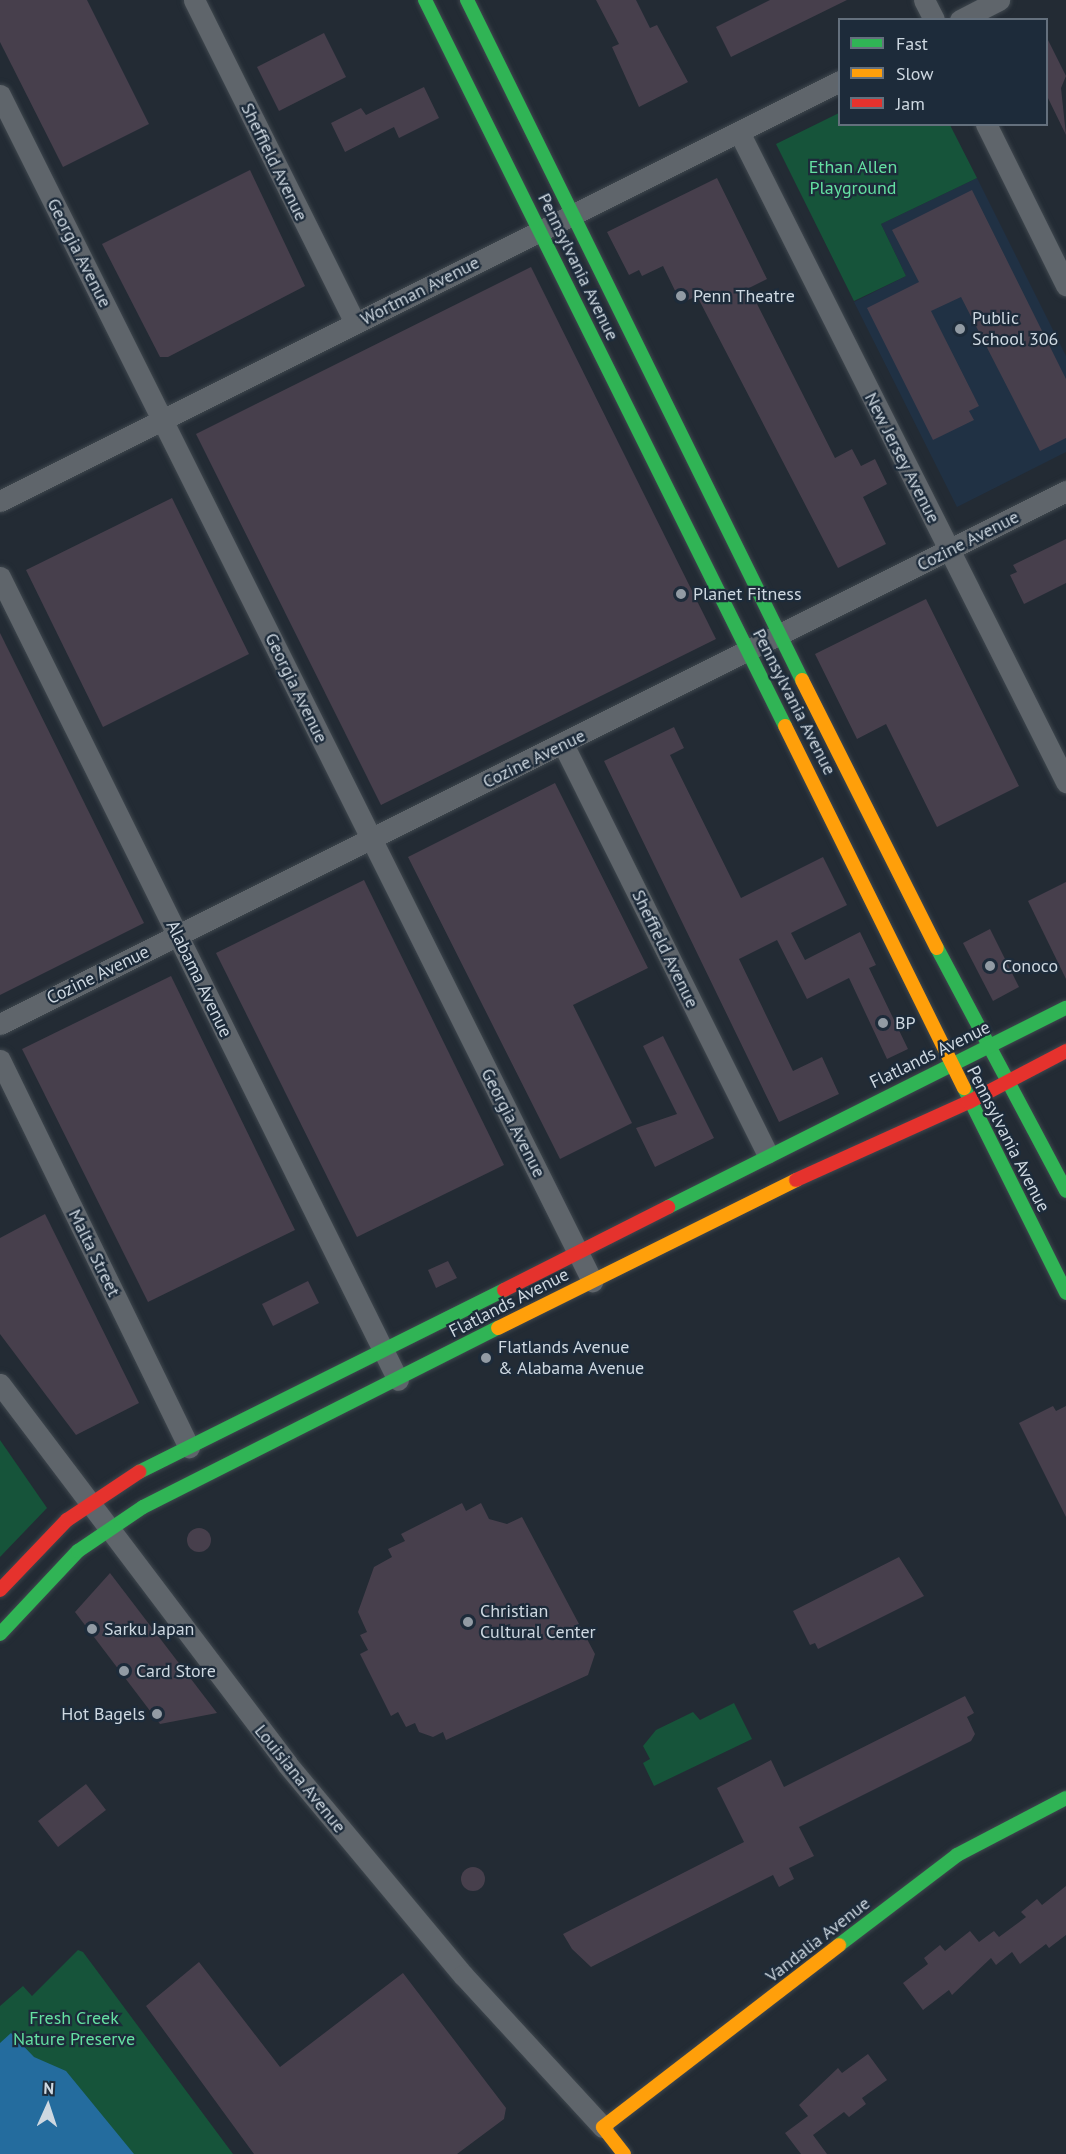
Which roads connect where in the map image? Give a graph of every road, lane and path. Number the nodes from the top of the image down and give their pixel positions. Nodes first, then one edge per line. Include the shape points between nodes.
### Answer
1 (194, 0) edge
2 (425, 0) edge
3 (467, 0) edge
4 (924, 0) edge
5 (999, 0) edge
6 (933, 18) edge
7 (964, 18) edge
8 (838, 82) edge
9 (0, 95) edge
10 (987, 126) edge
11 (739, 132) junction
12 (575, 214) junction
13 (540, 231) junction
14 (1066, 285) edge
15 (355, 323) junction
16 (162, 420) junction
17 (1066, 491) edge
18 (0, 501) edge
19 (948, 550) junction
20 (0, 577) edge
21 (782, 637) junction
22 (748, 652) junction
23 (563, 744) junction
24 (1066, 782) edge
25 (371, 840) junction
26 (177, 936) junction
27 (1066, 1008) edge
28 (0, 1024) edge
29 (987, 1047) junction
30 (1066, 1051) edge
31 (0, 1060) edge
32 (950, 1066) junction
33 (1009, 1081) junction
34 (969, 1102) junction
35 (767, 1153) junction
36 (1066, 1191) edge
37 (576, 1250) junction
38 (592, 1281) junction
39 (1066, 1293) edge
40 (384, 1350) junction
41 (399, 1380) junction
42 (0, 1384) edge
43 (189, 1447) junction
44 (92, 1503) junction
45 (110, 1528) junction
46 (0, 1590) edge
47 (0, 1634) edge
48 (1066, 1798) edge
49 (603, 2127) junction
50 (624, 2154) edge

1 - 15 street, Sheffield Avenue
2 - 13 main road, Pennsylvania Avenue
3 - 12 main road, Pennsylvania Avenue
4 - 6 street
5 - 7 street
8 - 11 street, Wortman Avenue
9 - 16 street, Georgia Avenue
10 - 14 street
11 - 12 street, Wortman Avenue
11 - 19 street, New Jersey Avenue
12 - 13 street, Wortman Avenue
12 - 21 main road, Pennsylvania Avenue
13 - 15 street, Wortman Avenue
13 - 22 main road, Pennsylvania Avenue
15 - 16 street, Wortman Avenue
16 - 18 street, Wortman Avenue
16 - 25 street, Georgia Avenue
17 - 19 street, Cozine Avenue
19 - 21 street, Cozine Avenue
19 - 24 street, New Jersey Avenue
20 - 26 street, Alabama Avenue
21 - 22 street, Cozine Avenue
21 - 29 main road, Pennsylvania Avenue
22 - 23 street, Cozine Avenue
22 - 32 main road, Pennsylvania Avenue
23 - 25 street, Cozine Avenue
23 - 35 street, Sheffield Avenue
25 - 26 street, Cozine Avenue
25 - 37 street, Georgia Avenue
26 - 28 street, Cozine Avenue
26 - 40 street, Alabama Avenue
27 - 29 main road, Flatlands Avenue
29 - 32 main road, Flatlands Avenue
29 - 33 main road, Pennsylvania Avenue
30 - 33 main road, Flatlands Avenue
31 - 43 street, Malta Street
32 - 34 main road, Pennsylvania Avenue
32 - 35 main road, Flatlands Avenue
33 - 34 main road, Flatlands Avenue
33 - 36 main road, Pennsylvania Avenue
34 - 38 main road, Flatlands Avenue via 786,1184
34 - 39 main road, Pennsylvania Avenue
35 - 37 main road, Flatlands Avenue
37 - 38 street, Georgia Avenue
37 - 40 main road, Flatlands Avenue
38 - 41 main road, Flatlands Avenue
40 - 41 street, Alabama Avenue
40 - 43 main road, Flatlands Avenue
41 - 45 main road, Flatlands Avenue
42 - 44 street, Louisiana Avenue
43 - 44 main road, Flatlands Avenue
44 - 45 street, Louisiana Avenue
44 - 46 main road, Flatlands Avenue via 67,1520
45 - 47 main road, Flatlands Avenue via 78,1551
45 - 49 street, Louisiana Avenue via 376,1873
48 - 49 main road, Vandalia Avenue via 959,1854
49 - 50 main road, Louisiana Avenue

